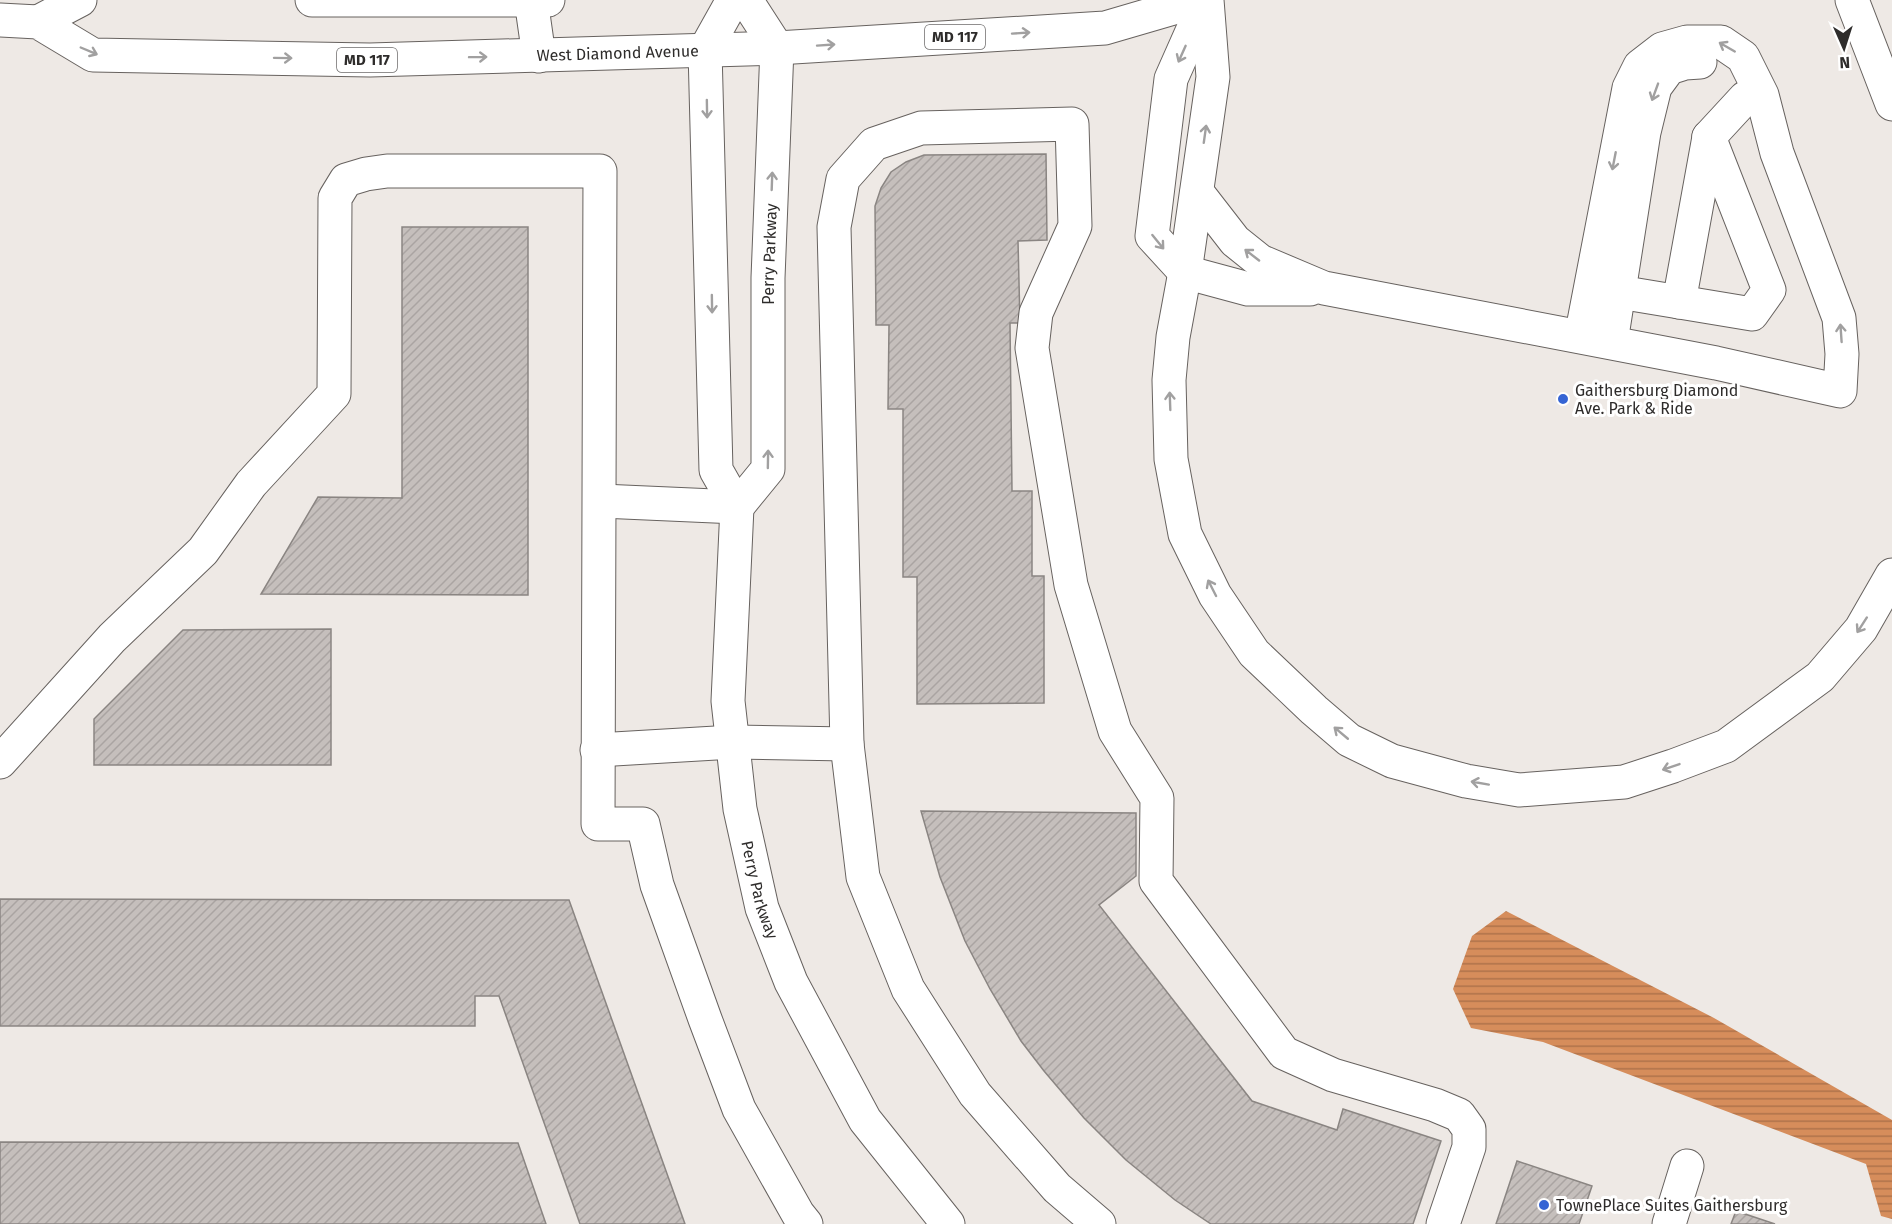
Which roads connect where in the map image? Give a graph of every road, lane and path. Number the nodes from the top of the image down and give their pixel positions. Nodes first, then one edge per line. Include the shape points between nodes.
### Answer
1 (80, 0) edge
2 (312, 0) edge
3 (536, 0) edge
4 (733, 0) edge
5 (746, 0) edge
6 (1201, 0) edge
7 (1206, 0) edge
8 (1852, 0) edge
9 (37, 11) edge
10 (0, 20) edge
11 (777, 48) junction
12 (705, 50) junction
13 (539, 56) junction
14 (1888, 94) edge
15 (1745, 98) junction
16 (1892, 116) edge
17 (1709, 137) junction
18 (1777, 153) junction
19 (1197, 192) junction
20 (1185, 272) junction
21 (1324, 288) junction
22 (1619, 292) junction
23 (1678, 302) junction
24 (1596, 339) junction
25 (600, 501) junction
26 (737, 507) junction
27 (1892, 574) edge
28 (733, 742) junction
29 (847, 744) junction
30 (597, 750) junction
31 (0, 762) edge
32 (1687, 1166) dead end
33 (806, 1224) edge
34 (948, 1224) edge
35 (1099, 1224) edge
36 (1443, 1224) edge
37 (1669, 1224) edge

1 - 9 main road
2 - 3 main road
3 - 13 main road
4 - 12 main road
5 - 11 main road
11 -> 6 main road, West Diamond Avenue / MD 117 via 1105,28
19 -> 7 main road via 1213,77
7 -> 20 main road via 1171,79 1152,236
8 - 14 main road
9 - 10 main road, West Diamond Avenue / MD 117
9 -> 13 main road, West Diamond Avenue / MD 117 via 93,55 370,60
11 - 12 main road, West Diamond Avenue / MD 117
26 -> 11 main road, Perry Parkway via 768,469 768,278
12 - 13 main road, West Diamond Avenue / MD 117
12 -> 26 main road via 716,470
14 - 16 main road
15 - 17 main road
15 - 18 main road
15 -> 22 main road via 1723,69 1705,62 1669,68 1655,87 1644,132
17 - 23 main road
17 - 23 main road via 1769,290 1752,314
18 -> 24 main road via 1762,95 1743,57 1721,42 1687,42 1662,49 1640,66 1623,112
24 -> 18 main road via 1840,391 1839,318
19 - 20 main road
21 -> 19 main road via 1260,261 1235,241
20 - 21 main road via 1248,289
27 -> 20 main road via 1861,629 1820,677 1726,746 1673,766 1624,782 1519,790 1466,781 1392,761 1349,740 1254,653 1215,595 1185,534 1171,459 1169,380
21 - 24 main road
22 - 23 main road
22 - 24 main road
25 - 26 main road
25 - 30 main road
25 - 31 main road via 600,171 387,171 346,180 335,198 334,394 251,484 203,551 112,638
26 - 28 main road, Perry Parkway via 728,701
28 - 29 main road
28 - 30 main road
28 - 34 main road, Perry Parkway via 740,809 762,908 791,982 866,1120
29 - 35 main road via 863,877 908,989 975,1094 1057,1188
29 - 36 main road via 834,227 843,179 874,144 921,128 1072,124 1075,226 1036,313 1032,348 1071,585 1115,731 1157,798 1156,881 1284,1053 1333,1075 1459,1115 1470,1129 1469,1147
30 - 33 main road via 598,824 642,824 657,885 739,1109
32 - 37 main road

